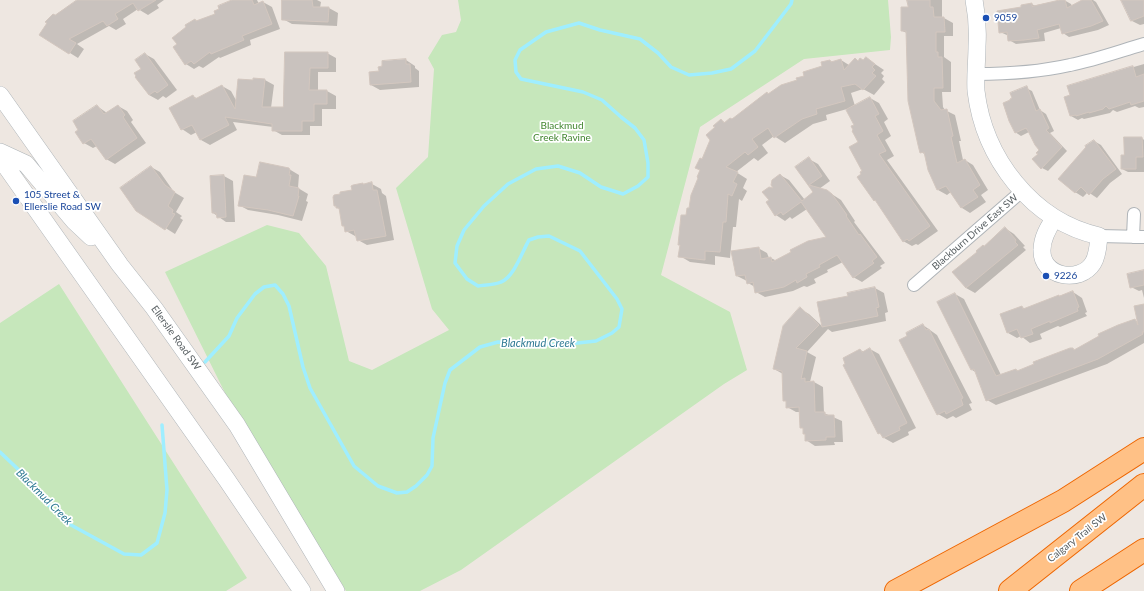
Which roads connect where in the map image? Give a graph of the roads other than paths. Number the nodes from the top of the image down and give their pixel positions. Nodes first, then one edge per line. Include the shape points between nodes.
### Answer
1 (974, 0) edge
2 (1144, 44) edge
3 (976, 74) junction
4 (0, 95) edge
5 (0, 152) edge
6 (0, 158) edge
7 (1022, 191) junction
8 (1134, 214) dead end
9 (1054, 218) junction
10 (1099, 236) junction
11 (1139, 237) edge
12 (120, 265) junction
13 (914, 285) dead end
14 (1144, 449) edge
15 (1144, 485) edge
16 (1144, 550) edge
17 (302, 591) edge
18 (336, 591) edge
19 (896, 591) edge
20 (1010, 591) edge
21 (1081, 591) edge

1 - 3 main road via 978,28
2 - 3 street via 1054,68
3 - 7 main road via 979,108 986,133 1000,161
4 - 12 main road, Ellerslie Road SW
5 - 12 main road via 26,164 74,221
6 - 17 main road via 228,480
7 - 9 main road, Blackburn Drive East SW
7 - 13 street, Blackburn Drive East SW
8 - 11 street, Blackburn Drive East SW
9 - 10 main road, Blackburn Drive East SW via 1086,233
9 - 10 main road via 1043,239 1042,251 1044,261 1060,275 1070,276 1086,270 1094,262
10 - 11 street, Blackburn Drive East SW
12 - 18 main road, Ellerslie Road SW via 154,308 237,425
14 - 19 highway via 1063,501
15 - 20 highway, Calgary Trail SW
16 - 21 highway

